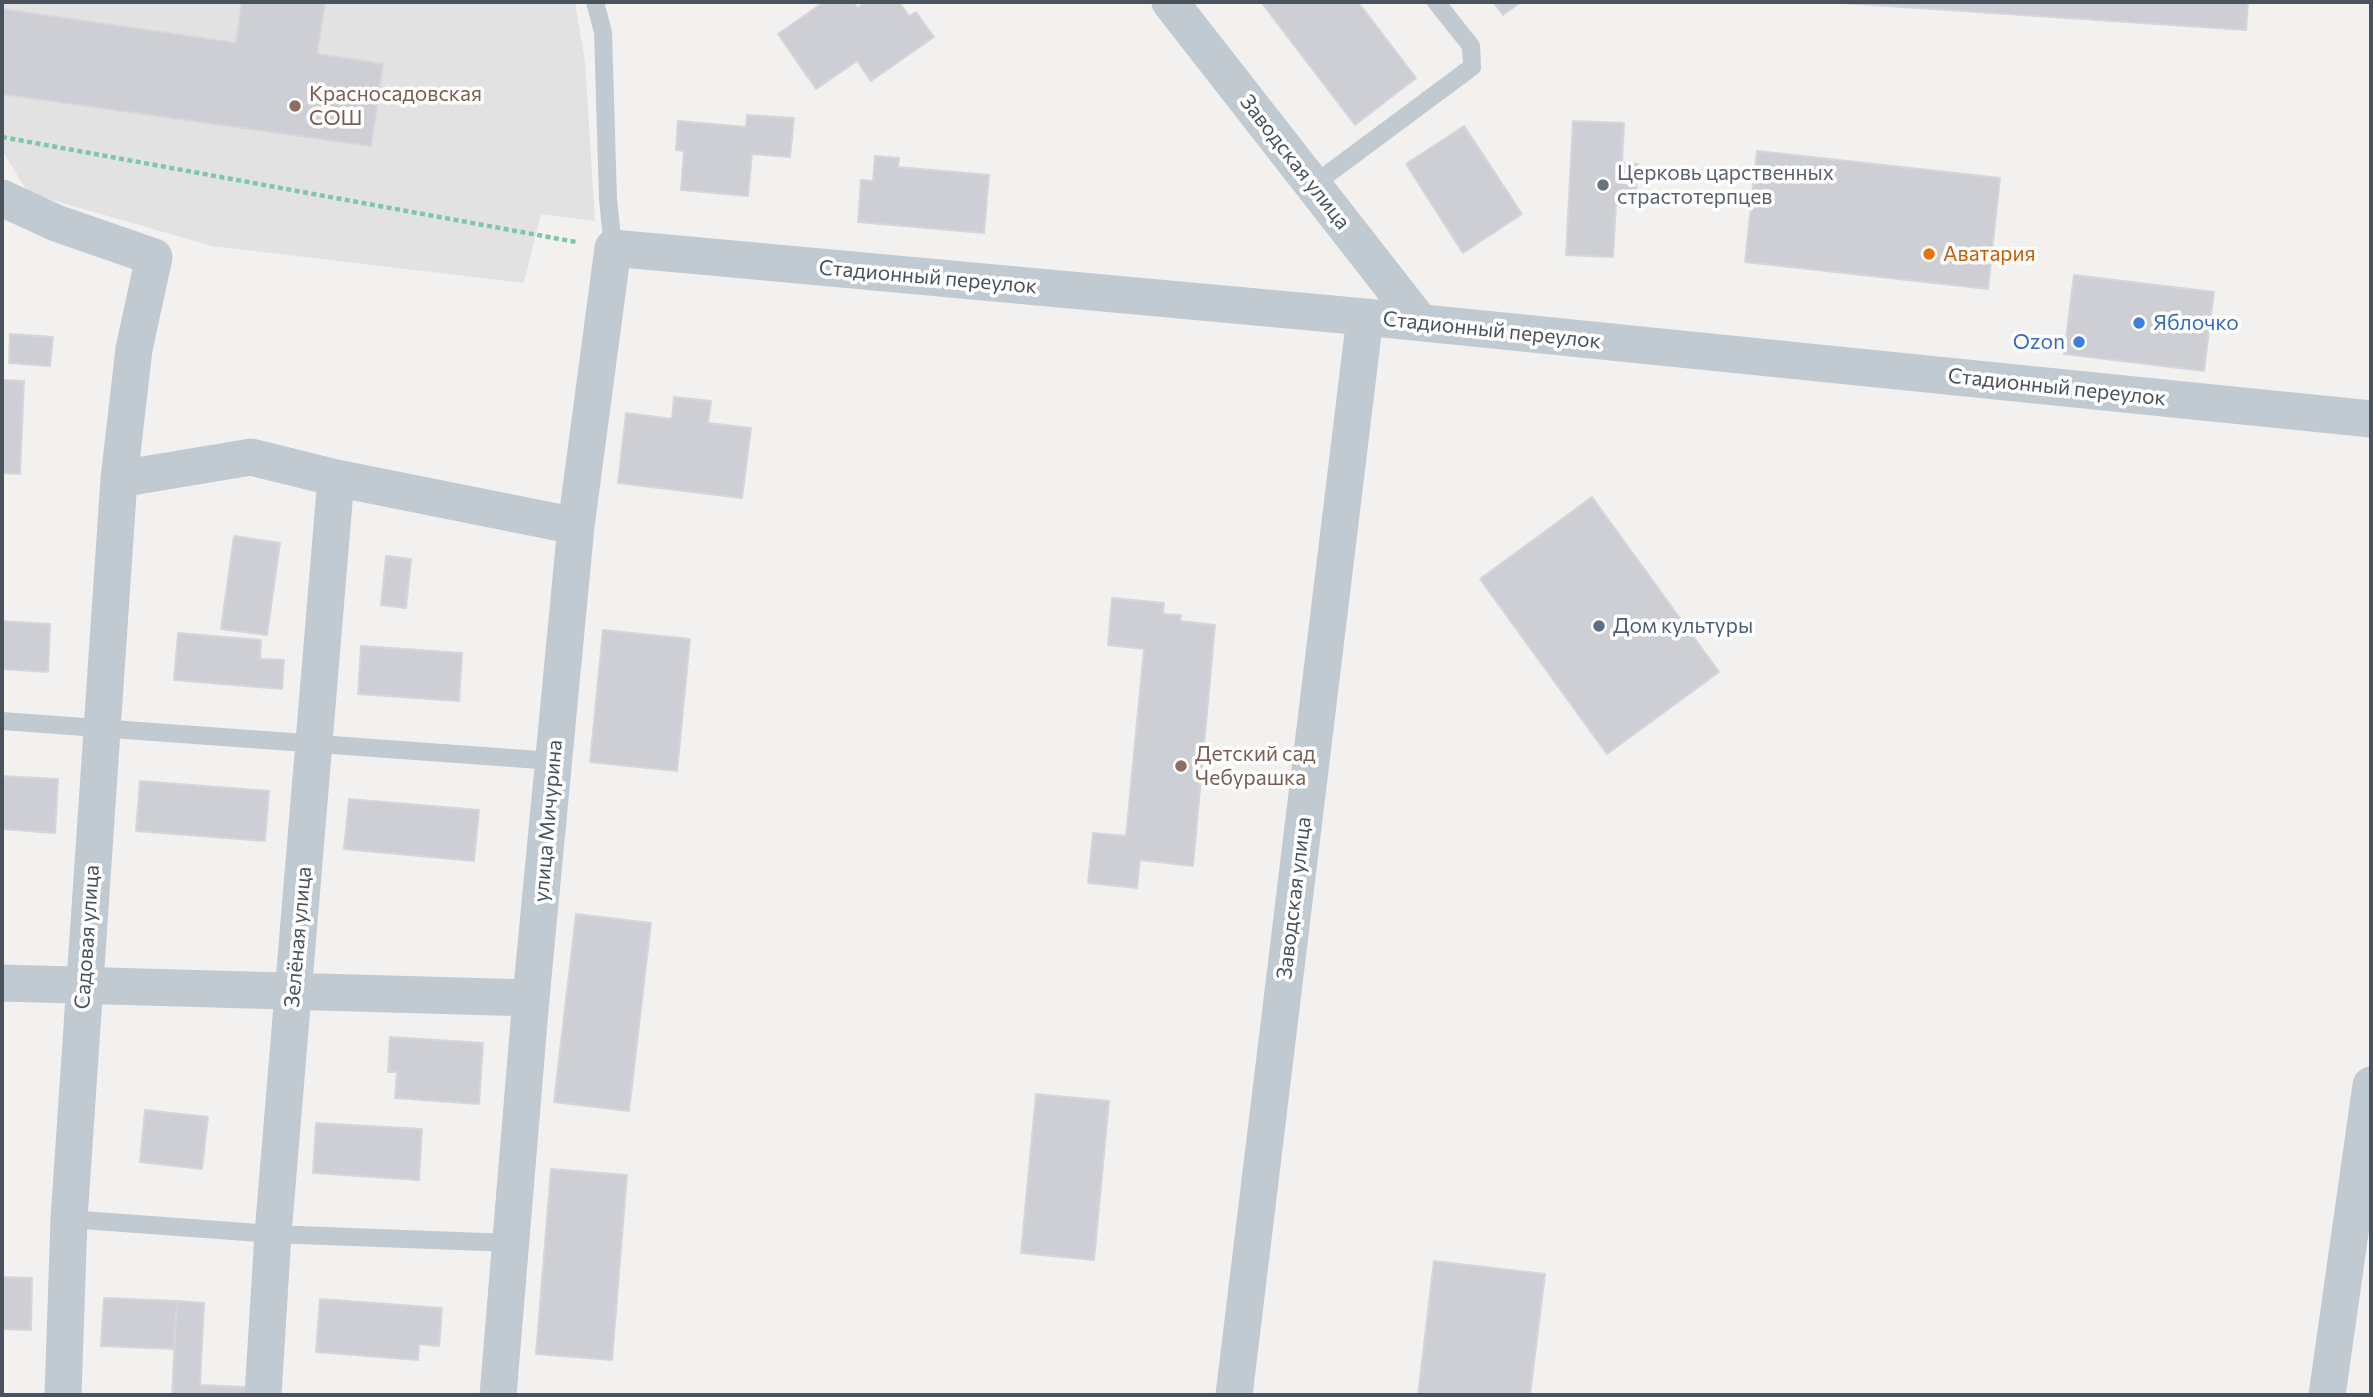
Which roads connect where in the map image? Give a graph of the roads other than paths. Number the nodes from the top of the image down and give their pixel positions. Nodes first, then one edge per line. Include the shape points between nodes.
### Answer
1 (595, 2) edge
2 (1170, 2) edge
3 (1436, 2) edge
4 (1313, 185) junction
5 (2, 198) edge
6 (613, 248) junction
7 (1365, 317) junction
8 (1420, 322) junction
9 (2371, 419) edge
10 (336, 478) junction
11 (119, 480) junction
12 (576, 526) junction
13 (2, 721) edge
14 (102, 728) junction
15 (314, 744) junction
16 (553, 761) junction
17 (2, 983) edge
18 (84, 987) junction
19 (294, 991) junction
20 (531, 998) junction
21 (2371, 1085) edge
22 (2364, 1208) edge
23 (69, 1219) junction
24 (272, 1234) junction
25 (511, 1243) junction
26 (63, 1395) edge
27 (263, 1395) edge
28 (498, 1395) edge
29 (1234, 1395) edge
30 (2327, 1395) edge

1 - 6 lane via 603,32
2 - 4 street, Заводская улица
3 - 4 lane via 1471,46 1472,67
4 - 8 street, Заводская улица
5 - 11 street, Садовая улица via 56,223 154,257 134,349
6 - 7 street, Стадионный переулок
6 - 12 street, улица Мичурина
7 - 8 street, Стадионный переулок
7 - 29 street, Заводская улица
8 - 9 street, Стадионный переулок
10 - 11 street via 251,457
10 - 12 street
10 - 15 street, Зелёная улица
11 - 14 street, Садовая улица
12 - 16 street, улица Мичурина
13 - 14 lane
14 - 15 lane
14 - 18 street, Садовая улица
15 - 16 lane
15 - 19 street, Зелёная улица
16 - 20 street, улица Мичурина
17 - 18 street
18 - 19 street
18 - 23 street, Садовая улица
19 - 20 street
19 - 24 street, Зелёная улица
20 - 25 street, улица Мичурина
21 - 22 street
22 - 30 street
23 - 24 lane
23 - 26 street, Садовая улица
24 - 25 lane
24 - 27 street, Зелёная улица
25 - 28 street, улица Мичурина

